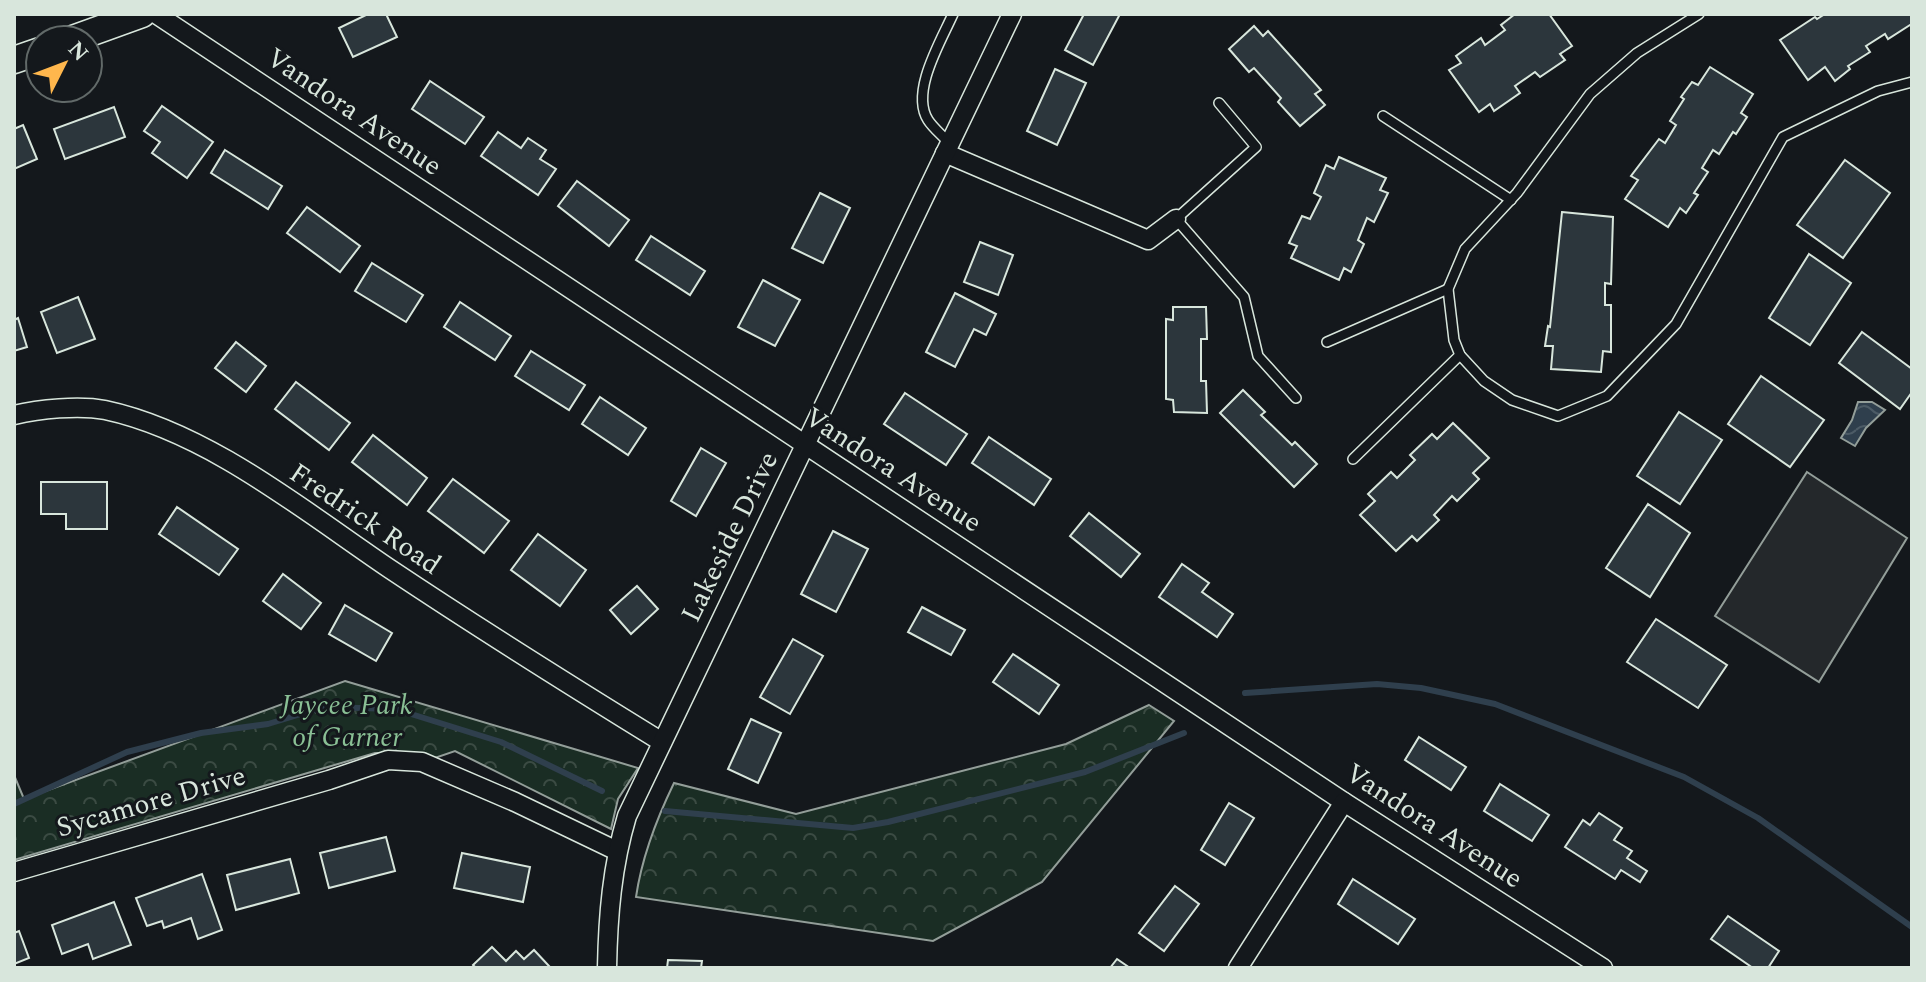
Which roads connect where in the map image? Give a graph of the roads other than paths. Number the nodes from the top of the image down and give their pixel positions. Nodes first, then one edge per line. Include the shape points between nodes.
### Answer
1 (142, 14) edge
2 (156, 14) edge
3 (953, 14) edge
4 (1012, 14) edge
5 (1699, 14) edge
6 (104, 28) edge
7 (1912, 82) edge
8 (1219, 103) dead end
9 (1383, 116) dead end
10 (947, 148) junction
11 (1511, 200) junction
12 (1176, 219) junction
13 (1448, 289) junction
14 (1327, 342) dead end
15 (1460, 355) junction
16 (1296, 398) dead end
17 (14, 415) edge
18 (805, 446) junction
19 (1353, 459) dead end
20 (662, 742) junction
21 (1344, 802) junction
22 (617, 851) junction
23 (14, 872) edge
24 (607, 968) edge
25 (1238, 968) edge
26 (1603, 968) edge

1 - 6 street
2 - 18 street, Vandora Avenue
3 - 10 lane via 926,76 922,100 927,119
4 - 10 street, Lakeside Drive
5 - 11 lane via 1637,53 1590,94
7 - 15 lane via 1878,91 1783,137 1676,324 1607,396 1558,416 1512,400
8 - 12 lane via 1256,147
9 - 11 lane
10 - 12 street via 1148,240
10 - 18 street, Lakeside Drive
11 - 13 lane via 1465,249
12 - 16 lane via 1244,297 1258,356
13 - 14 lane
13 - 15 lane
15 - 19 lane
17 - 20 street, Fredrick Road via 38,409 103,409 168,430 237,466 504,645
18 - 20 street, Lakeside Drive
18 - 21 street, Vandora Avenue
20 - 22 street, Lakeside Drive via 627,816
21 - 25 street
21 - 26 street, Vandora Avenue
22 - 23 street, Sycamore Drive via 422,762 388,760
22 - 24 street, Lakeside Drive

